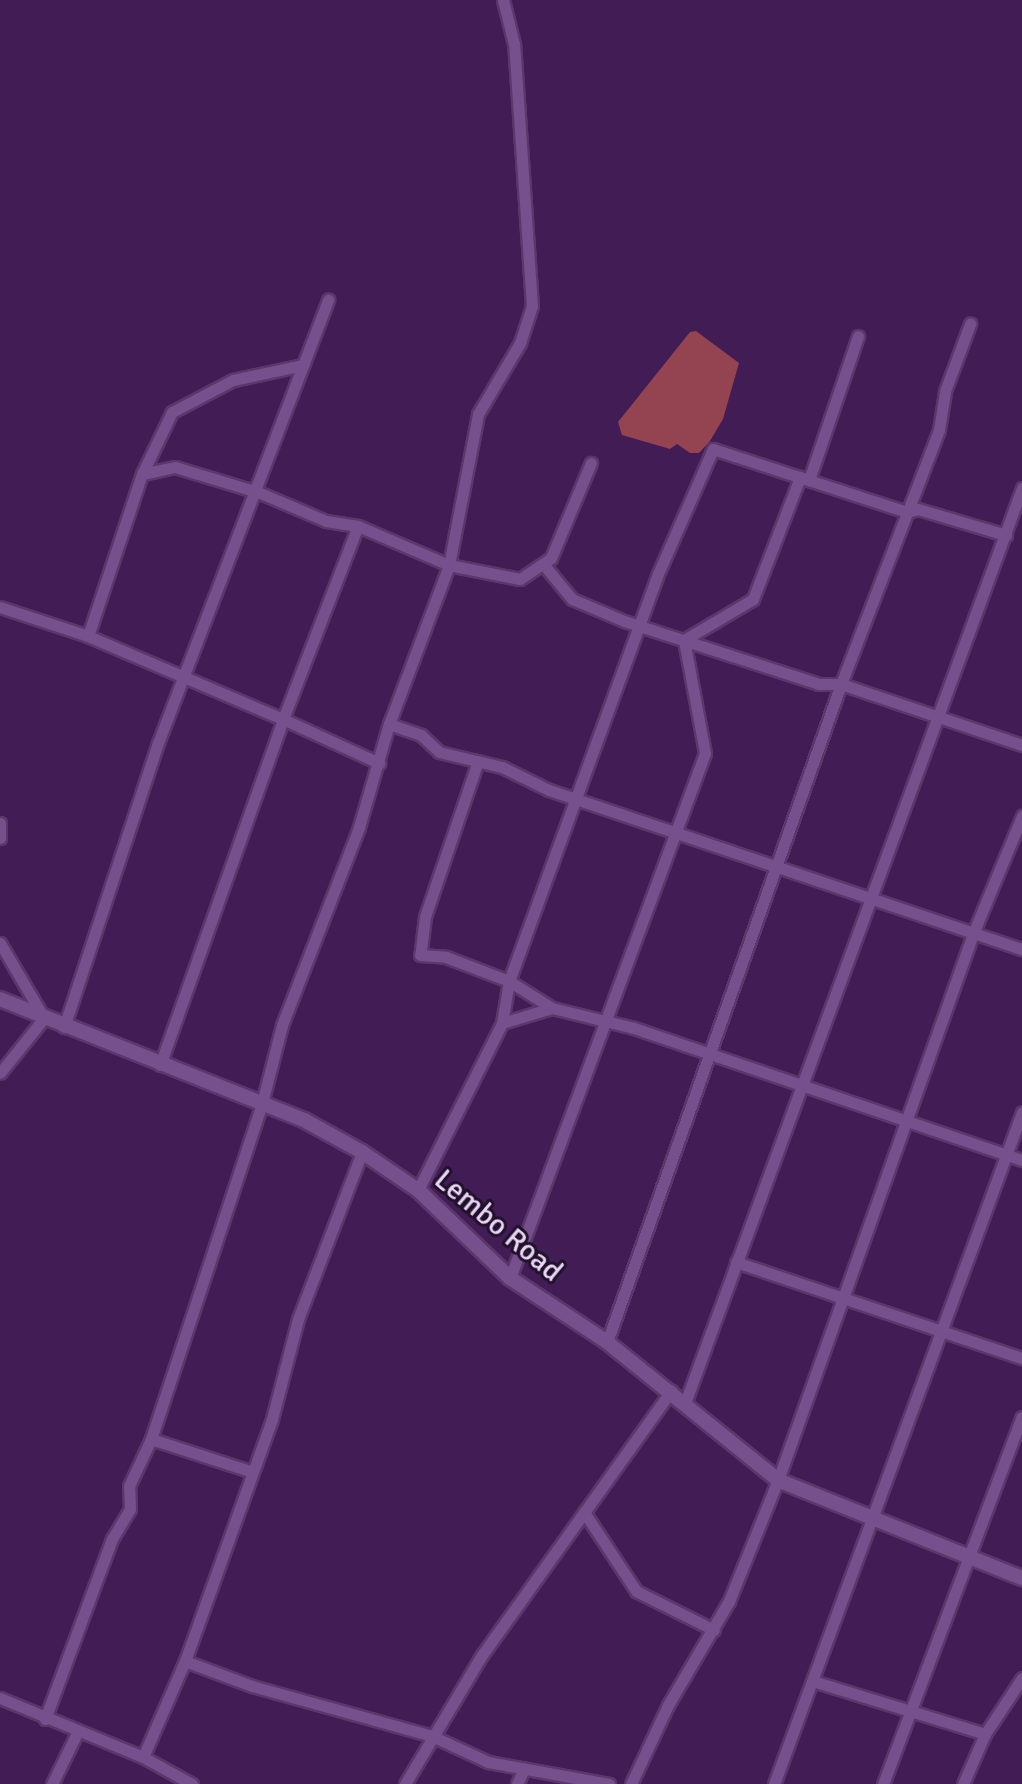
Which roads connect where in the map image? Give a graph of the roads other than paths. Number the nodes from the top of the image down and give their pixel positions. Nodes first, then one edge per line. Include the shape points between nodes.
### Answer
1 (503, 0) edge
2 (328, 299) dead end
3 (970, 324) dead end
4 (858, 336) dead end
5 (303, 365) junction
6 (591, 463) dead end
7 (142, 474) junction
8 (805, 479) junction
9 (1022, 488) edge
10 (258, 492) junction
11 (907, 512) junction
12 (358, 526) junction
13 (1006, 535) junction
14 (449, 565) junction
15 (544, 565) junction
16 (0, 607) edge
17 (638, 626) junction
18 (88, 636) junction
19 (684, 640) junction
20 (184, 680) junction
21 (841, 684) junction
22 (283, 719) junction
23 (935, 719) junction
24 (389, 724) junction
25 (1022, 745) edge
26 (478, 761) junction
27 (379, 763) junction
28 (577, 798) junction
29 (1022, 816) edge
30 (0, 823) edge
31 (676, 833) junction
32 (0, 838) edge
33 (776, 867) junction
34 (873, 895) junction
35 (974, 931) junction
36 (0, 943) edge
37 (1022, 949) edge
38 (509, 981) junction
39 (0, 999) edge
40 (552, 1008) junction
41 (44, 1018) junction
42 (502, 1023) junction
43 (606, 1025) junction
44 (64, 1027) junction
45 (713, 1055) junction
46 (160, 1065) junction
47 (0, 1073) edge
48 (805, 1087) junction
49 (262, 1103) junction
50 (1022, 1112) edge
51 (906, 1125) junction
52 (362, 1152) junction
53 (1007, 1155) junction
54 (1022, 1160) edge
55 (418, 1190) junction
56 (736, 1262) junction
57 (510, 1278) junction
58 (844, 1295) junction
59 (943, 1330) junction
60 (607, 1342) junction
61 (1022, 1358) edge
62 (671, 1391) junction
63 (685, 1403) junction
64 (1022, 1417) edge
65 (151, 1439) junction
66 (250, 1471) junction
67 (778, 1480) junction
68 (584, 1512) junction
69 (873, 1522) junction
70 (967, 1557) junction
71 (1022, 1578) edge
72 (714, 1630) junction
73 (185, 1661) junction
74 (1022, 1678) edge
75 (813, 1681) junction
76 (0, 1698) edge
77 (907, 1711) junction
78 (45, 1719) junction
79 (77, 1733) junction
80 (985, 1734) junction
81 (432, 1736) junction
82 (143, 1757) junction
83 (524, 1769) junction
84 (52, 1784) edge
85 (189, 1784) edge
86 (405, 1784) edge
87 (517, 1784) edge
88 (609, 1784) edge
89 (631, 1784) edge
90 (774, 1784) edge
91 (883, 1784) edge
92 (963, 1784) edge

1 - 14 street via 514,44 532,306 520,343 478,414
2 - 5 street
3 - 11 street via 945,391 939,430
4 - 8 street
5 - 7 street via 233,380 172,412
5 - 10 street
6 - 15 street
7 - 10 street via 175,467
7 - 18 street
8 - 11 street
8 - 17 street via 713,449
8 - 19 street via 753,599
9 - 13 street
10 - 12 street via 326,521
10 - 20 street
11 - 13 street via 918,509
11 - 21 street
12 - 14 street
12 - 22 street
13 - 23 street
14 - 15 street via 520,579
14 - 24 street
15 - 17 street via 572,599
16 - 18 street
17 - 19 street
17 - 28 street
18 - 20 street
19 - 21 street via 819,684
19 - 31 street via 705,753
20 - 22 street
20 - 44 street
21 - 23 street
21 - 33 street
22 - 27 street
22 - 46 street
23 - 25 street
23 - 34 street
24 - 26 street via 421,735 439,752
24 - 27 street
26 - 28 street
26 - 38 street via 425,917 420,955 446,957
27 - 49 street via 286,1013
28 - 31 street
28 - 38 street
29 - 35 street
30 - 32 street
31 - 33 street
31 - 43 street
33 - 34 street
33 - 45 street
34 - 35 street
34 - 48 street
35 - 37 street
35 - 51 street
36 - 41 street
38 - 40 street
38 - 42 street
39 - 41 street, Lembo Road
40 - 42 street
40 - 43 street
41 - 44 street, Lembo Road
41 - 47 street
42 - 55 street
43 - 45 street via 634,1028
43 - 57 street
44 - 46 street, Lembo Road
45 - 48 street
45 - 60 street
46 - 49 street, Lembo Road
48 - 51 street
48 - 56 street
49 - 52 street, Lembo Road
49 - 65 street
50 - 53 street
51 - 53 street
51 - 58 street
52 - 55 street, Lembo Road
52 - 66 street via 298,1319 272,1419
53 - 54 street
53 - 59 street
55 - 57 street, Lembo Road
56 - 58 street
56 - 63 street
57 - 60 street, Lembo Road
58 - 59 street
58 - 67 street
59 - 61 street
59 - 69 street
60 - 62 street, Lembo Road
62 - 63 street, Lembo Road
62 - 68 street
63 - 67 street, Lembo Road
64 - 70 street
65 - 66 street
65 - 78 street via 129,1486 130,1509 112,1539
66 - 73 street
67 - 69 street, Lembo Road
67 - 72 street
68 - 72 street via 636,1591
68 - 81 street via 482,1655
69 - 70 street, Lembo Road
69 - 75 street
70 - 71 street, Lembo Road
70 - 77 street
72 - 89 street via 668,1705
73 - 81 street via 252,1686
73 - 82 street
74 - 80 street
75 - 77 street
75 - 90 street
76 - 78 street
77 - 80 street
77 - 91 street
78 - 79 street
79 - 82 street
79 - 84 street
80 - 92 street
81 - 83 street via 488,1762
81 - 86 street
82 - 85 street
83 - 87 street
83 - 88 street

